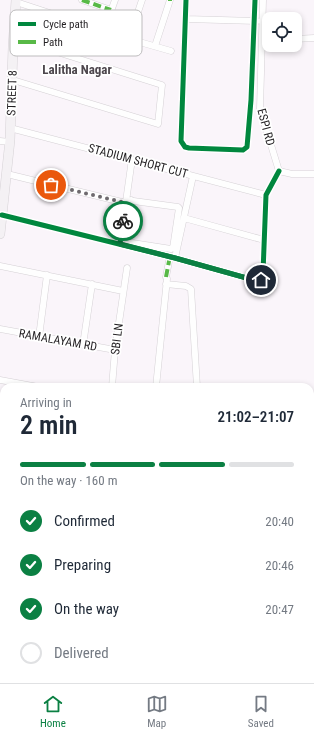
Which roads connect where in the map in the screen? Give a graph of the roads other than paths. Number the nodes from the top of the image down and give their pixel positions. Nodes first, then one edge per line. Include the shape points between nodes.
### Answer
1 (82, 0) edge
2 (115, 0) edge
3 (142, 0) edge
4 (170, 0) edge
5 (186, 0) edge
6 (255, 0) edge
7 (264, 0) edge
8 (16, 1) edge
9 (90, 1) edge
10 (42, 10) edge
11 (111, 10) joint
12 (139, 10) edge
13 (263, 12) edge
14 (186, 19) junction
15 (254, 20) junction
16 (262, 21) edge
17 (314, 38) edge
18 (262, 39) edge
19 (302, 39) edge
20 (142, 42) edge
21 (155, 46) junction
22 (171, 51) dead end
23 (13, 56) edge
24 (69, 56) edge
25 (252, 67) junction
26 (261, 67) junction
27 (13, 80) junction
28 (251, 100) junction
29 (260, 100) junction
30 (10, 128) junction
31 (0, 141) edge
32 (10, 142) junction
33 (132, 160) junction
34 (279, 171) junction
35 (6, 174) junction
36 (314, 174) edge
37 (193, 176) junction
38 (2, 193) edge
39 (266, 195) junction
40 (128, 201) junction
41 (183, 208) junction
42 (2, 215) junction
43 (184, 218) junction
44 (0, 234) edge
45 (264, 240) junction
46 (120, 244) junction
47 (173, 257) junction
48 (0, 266) edge
49 (127, 268) dead end
50 (47, 275) junction
51 (167, 280) junction
52 (92, 284) junction
53 (123, 291) junction
54 (0, 330) edge
55 (39, 337) junction
56 (83, 345) junction
57 (115, 350) junction
58 (0, 380) edge
59 (16, 383) edge
60 (112, 383) edge
61 (156, 383) edge
62 (197, 383) edge

1 - 9 street
2 - 11 street
3 - 12 street
4 - 21 street
5 - 14 street
6 - 15 street
7 - 13 street, ESPI RD
8 - 10 street
9 - 11 street
14 - 15 street
14 - 28 street via 181,141 185,147 246,149
15 - 16 street
15 - 25 street
17 - 19 street
18 - 26 street, ESPI RD
20 - 21 street
21 - 22 street
23 - 27 street, STREET 8
24 - 27 street via 162,86 158,124
25 - 26 street
25 - 28 street
26 - 29 street, ESPI RD
27 - 30 street, STREET 8
28 - 29 street
29 - 34 street, ESPI RD via 260,109
30 - 32 street, STREET 8
30 - 33 street, STADIUM SHORT CUT
31 - 32 street
32 - 35 street, STREET 8
33 - 37 street, STADIUM SHORT CUT
33 - 40 street
34 - 36 street
34 - 39 street
35 - 38 street, STREET 8
35 - 40 street
37 - 39 street, STADIUM SHORT CUT
37 - 41 street
38 - 42 street, STREET 8
39 - 45 street
40 - 41 street
40 - 41 street via 125,239 128,243 173,248
40 - 46 street
41 - 43 street
42 - 44 street, STREET 8
42 - 46 street
43 - 45 street
43 - 47 street
45 - 47 street via 262,277 257,281
46 - 47 street
47 - 51 street
48 - 50 street
49 - 53 street, SBI LN
50 - 52 street
50 - 55 street
51 - 61 street
51 - 62 street via 191,289
52 - 53 street
52 - 56 street
53 - 57 street, SBI LN
54 - 55 street, RAMALAYAM RD
55 - 56 street, RAMALAYAM RD
56 - 57 street, RAMALAYAM RD
57 - 60 street, SBI LN
58 - 59 street

